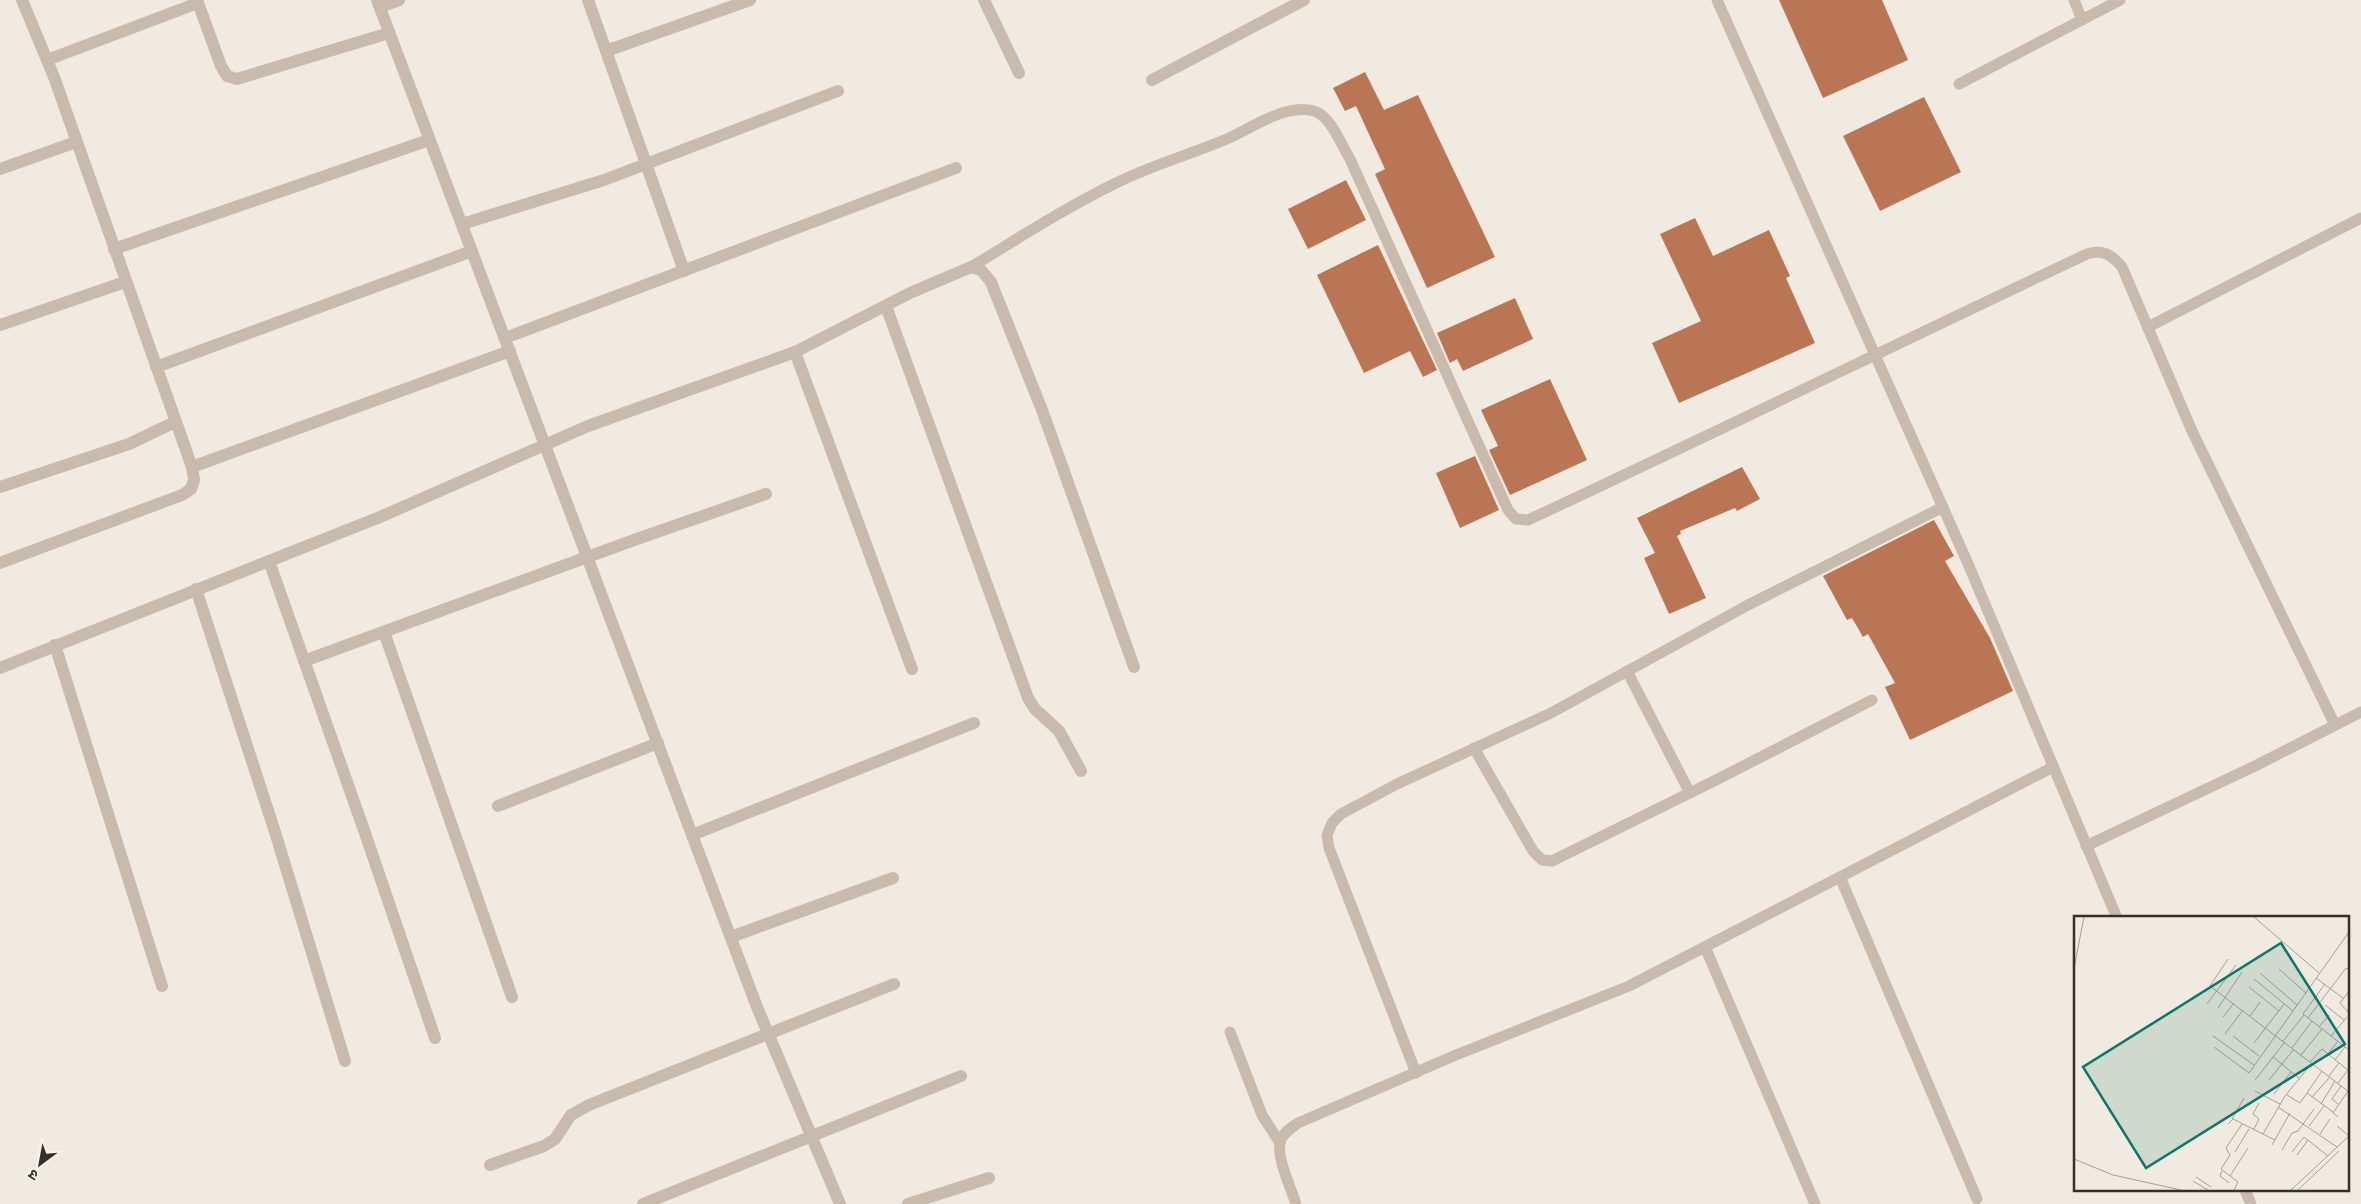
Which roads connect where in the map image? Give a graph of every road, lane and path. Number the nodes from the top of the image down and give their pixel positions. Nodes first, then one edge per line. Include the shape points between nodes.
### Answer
1 (22, 0) edge
2 (399, 0) edge
3 (588, 0) edge
4 (750, 0) edge
5 (984, 0) edge
6 (1304, 0) edge
7 (1717, 0) edge
8 (2074, 0) edge
9 (2120, 0) edge
10 (198, 2) edge
11 (378, 4) edge
12 (2082, 20) junction
13 (389, 33) junction
14 (606, 51) junction
15 (47, 60) junction
16 (1019, 73) dead end
17 (1152, 80) dead end
18 (1959, 84) dead end
19 (838, 91) dead end
20 (429, 140) junction
21 (76, 142) junction
22 (647, 164) junction
23 (956, 168) dead end
24 (0, 169) edge
25 (2361, 218) edge
26 (462, 224) junction
27 (114, 249) junction
28 (472, 251) junction
29 (971, 267) junction
30 (684, 271) junction
31 (126, 282) junction
32 (886, 306) junction
33 (0, 325) edge
34 (2148, 327) junction
35 (505, 338) junction
36 (510, 351) junction
37 (795, 352) junction
38 (1876, 356) junction
39 (156, 367) junction
40 (175, 422) junction
41 (546, 445) junction
42 (192, 466) junction
43 (0, 487) edge
44 (766, 494) dead end
45 (1943, 507) junction
46 (588, 557) junction
47 (269, 561) junction
48 (0, 563) edge
49 (196, 589) junction
50 (384, 632) junction
51 (55, 645) junction
52 (304, 661) junction
53 (1134, 667) dead end
54 (0, 668) edge
55 (912, 670) dead end
56 (1627, 671) junction
57 (1872, 700) dead end
58 (2361, 712) edge
59 (974, 723) dead end
60 (2335, 725) junction
61 (658, 743) junction
62 (1474, 748) junction
63 (2053, 767) junction
64 (1081, 771) dead end
65 (1690, 793) junction
66 (498, 806) dead end
67 (692, 834) junction
68 (2086, 846) junction
69 (1840, 877) junction
70 (894, 878) dead end
71 (2116, 916) edge
72 (731, 937) junction
73 (1705, 947) junction
74 (894, 984) dead end
75 (162, 986) dead end
76 (512, 997) dead end
77 (1230, 1032) dead end
78 (768, 1034) junction
79 (435, 1038) dead end
80 (345, 1061) dead end
81 (1416, 1073) junction
82 (961, 1076) dead end
83 (812, 1137) junction
84 (1280, 1142) junction
85 (490, 1165) dead end
86 (989, 1178) dead end
87 (2246, 1192) edge
88 (1977, 1199) dead end
89 (643, 1204) edge
90 (840, 1204) edge
91 (908, 1204) edge
92 (1296, 1204) edge
93 (1815, 1204) edge
94 (2251, 1204) edge

1 - 15 street
2 - 11 street
3 - 14 street
4 - 14 street
5 - 16 street
6 - 17 street
7 - 38 lane
8 - 12 lane
9 - 12 lane
10 - 13 street via 221,66 227,76 237,79
10 - 15 street
11 - 13 street
12 - 18 lane
13 - 20 street
14 - 22 street
15 - 21 street
19 - 22 street
20 - 26 street
20 - 27 street
21 - 24 street
21 - 27 street
22 - 26 street
22 - 30 street
23 - 30 street
25 - 34 lane
26 - 28 street
27 - 31 street
28 - 35 street
28 - 39 street
29 - 32 street
29 - 38 lane via 1062,211 1118,182 1285,112 1316,111 1327,121 1350,159 1508,510 1516,519 1528,520
29 - 53 street via 981,270 991,282 1042,410
30 - 35 street
31 - 33 street
31 - 39 street
32 - 37 street
32 - 64 street via 1028,698 1059,731
34 - 38 lane via 2122,267 2113,256 2099,251 2005,292
34 - 60 lane via 2192,431
35 - 36 street
36 - 41 street
36 - 42 street
37 - 41 street via 588,426
37 - 55 street
38 - 45 lane
39 - 40 street
40 - 42 street
40 - 43 street via 129,444
41 - 46 street
41 - 47 street
42 - 48 street via 192,489 182,495
44 - 46 street
45 - 56 lane via 1748,605
45 - 63 lane
46 - 50 street
46 - 61 street
47 - 49 street
47 - 52 street
49 - 51 street
49 - 80 street
50 - 52 street
50 - 76 street
51 - 54 street
51 - 75 street
52 - 79 street
56 - 62 lane via 1551,713
56 - 65 lane
57 - 65 lane
58 - 60 lane
59 - 67 street
60 - 68 lane
61 - 66 street
61 - 67 street
62 - 65 lane via 1520,832 1542,860 1571,853
62 - 81 lane via 1341,814 1327,835 1328,848
63 - 68 lane
63 - 69 lane
67 - 72 street
68 - 71 lane
69 - 73 lane
69 - 88 lane
70 - 72 street
72 - 78 street
73 - 81 lane via 1629,986
73 - 93 lane
74 - 78 street
77 - 84 lane via 1262,1115
78 - 83 street
78 - 85 street via 590,1105 571,1115 555,1140
81 - 84 lane via 1298,1123 1284,1134
82 - 83 street
83 - 89 street
83 - 90 street
84 - 92 lane via 1280,1156
86 - 91 street
87 - 94 lane

